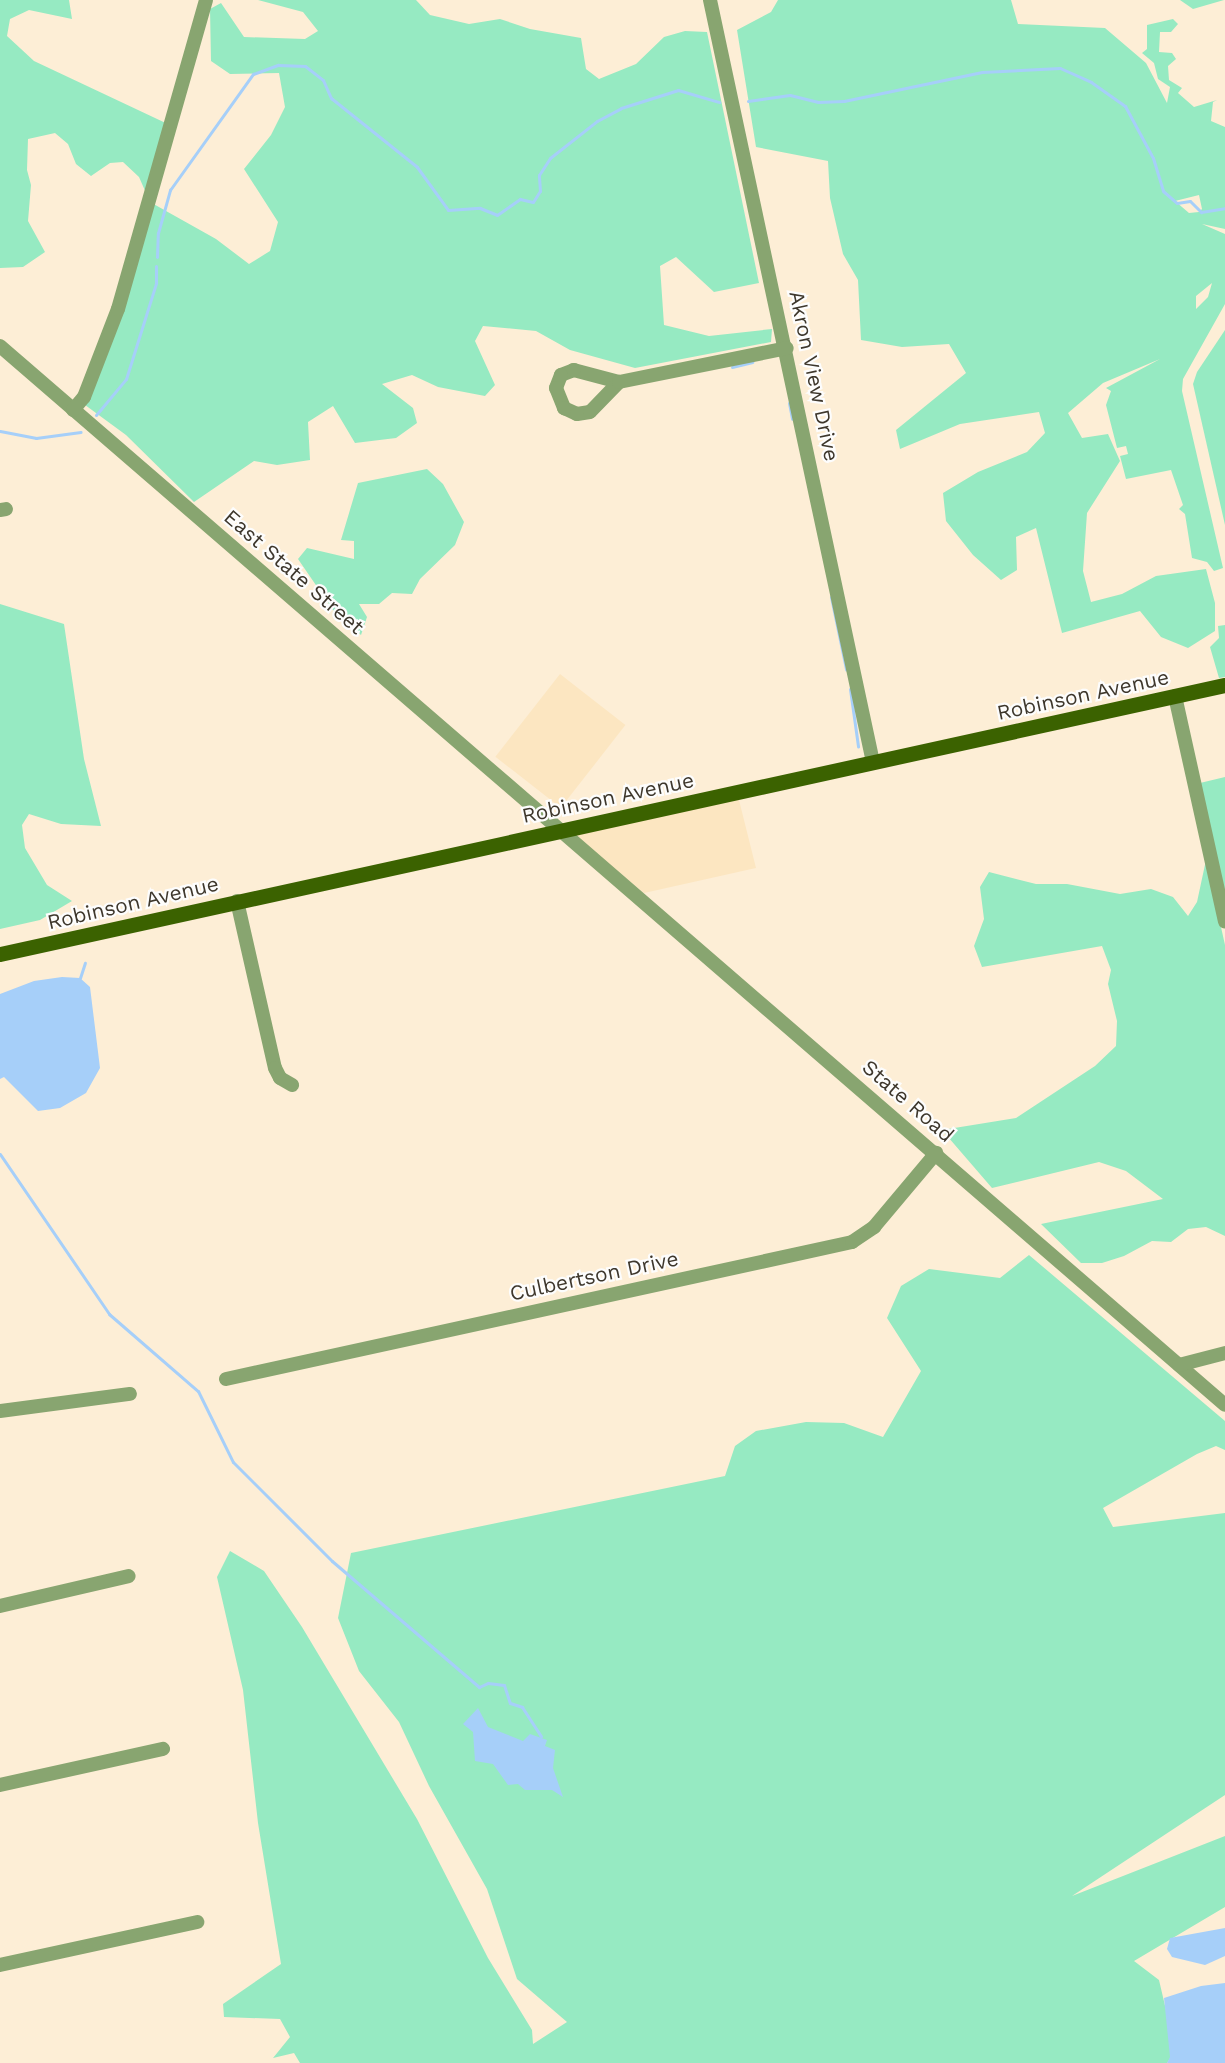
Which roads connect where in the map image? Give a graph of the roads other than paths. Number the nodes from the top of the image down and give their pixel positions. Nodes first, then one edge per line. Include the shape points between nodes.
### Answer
1 (206, 0) edge
2 (710, 0) edge
3 (0, 346) edge
4 (787, 348) junction
5 (619, 382) dead end
6 (73, 410) junction
7 (1225, 685) edge
8 (1175, 696) junction
9 (873, 762) junction
10 (561, 829) junction
11 (237, 901) junction
12 (1225, 922) edge
13 (0, 954) edge
14 (292, 1085) dead end
15 (936, 1153) junction
16 (1225, 1353) edge
17 (1179, 1365) junction
18 (226, 1379) dead end
19 (130, 1394) dead end
20 (1225, 1405) edge
21 (0, 1411) edge
22 (129, 1576) dead end
23 (0, 1606) edge
24 (163, 1749) dead end
25 (0, 1785) edge
26 (197, 1922) dead end
27 (0, 1965) edge

1 - 6 street via 118,309 84,397
2 - 4 street, Akron View Drive
3 - 6 street, East State Street
4 - 5 street
4 - 9 street, Akron View Drive
6 - 10 street, East State Street
7 - 8 main road, Robinson Avenue
8 - 9 main road, Robinson Avenue
8 - 12 street
9 - 10 main road, Robinson Avenue
10 - 11 main road, Robinson Avenue
10 - 15 street, State Road
11 - 13 main road, Robinson Avenue
11 - 14 street via 275,1068 280,1078
15 - 17 street, State Road
15 - 18 street, Culbertson Drive via 874,1227 852,1242
16 - 17 street
17 - 20 street, State Road
19 - 21 street
22 - 23 street
24 - 25 street
26 - 27 street

